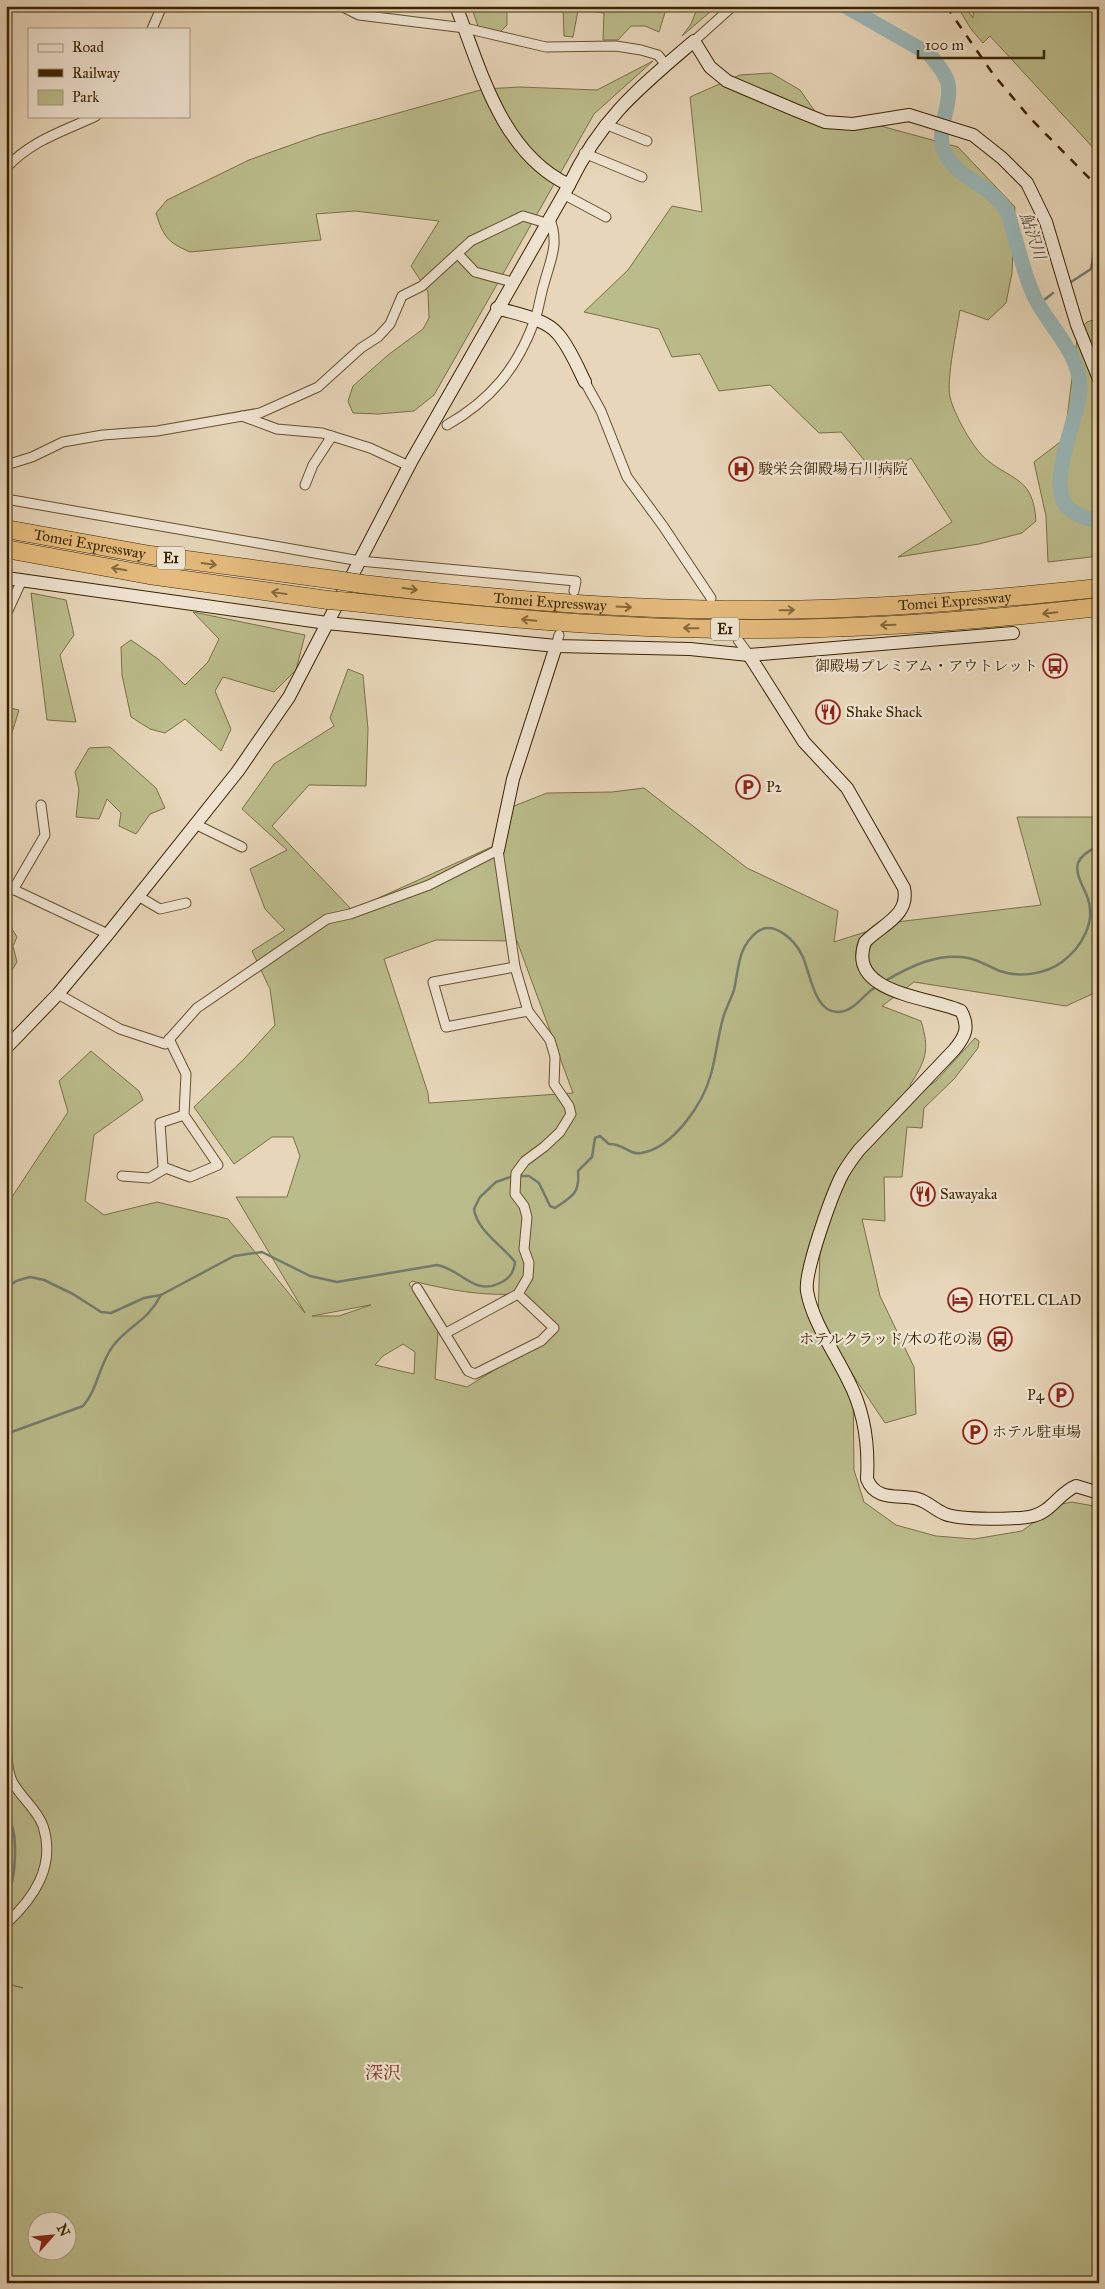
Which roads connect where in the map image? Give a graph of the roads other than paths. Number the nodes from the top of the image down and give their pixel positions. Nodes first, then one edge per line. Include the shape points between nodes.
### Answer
1 (162, 6) edge
2 (341, 6) edge
3 (456, 6) edge
4 (733, 6) edge
5 (152, 28) edge
6 (465, 28) junction
7 (694, 40) junction
8 (666, 65) junction
9 (91, 118) edge
10 (605, 124) junction
11 (647, 141) dead end
12 (584, 153) junction
13 (6, 168) edge
14 (642, 177) dead end
15 (566, 189) junction
16 (606, 217) dead end
17 (547, 220) junction
18 (458, 254) junction
19 (512, 282) junction
20 (497, 308) junction
21 (535, 320) junction
22 (1099, 379) edge
23 (585, 382) joint
24 (239, 415) junction
25 (447, 425) dead end
26 (332, 436) junction
27 (6, 465) edge
28 (409, 466) junction
29 (305, 485) dead end
30 (6, 499) edge
31 (6, 529) edge
32 (6, 549) edge
33 (360, 562) junction
34 (6, 578) edge
35 (22, 580) junction
36 (1099, 588) edge
37 (574, 591) dead end
38 (711, 598) dead end
39 (1099, 607) edge
40 (6, 615) edge
41 (327, 623) junction
42 (1013, 633) dead end
43 (558, 640) junction
44 (738, 640) dead end
45 (749, 655) junction
46 (41, 805) dead end
47 (195, 824) junction
48 (242, 847) dead end
49 (498, 850) junction
50 (10, 888) edge
51 (138, 896) junction
52 (186, 904) dead end
53 (108, 934) junction
54 (515, 966) junction
55 (58, 994) junction
56 (528, 1011) junction
57 (169, 1039) junction
58 (6, 1048) edge
59 (184, 1116) junction
60 (166, 1168) junction
61 (122, 1176) dead end
62 (417, 1288) dead end
63 (518, 1294) junction
64 (446, 1333) junction
65 (1099, 1493) edge
66 (6, 1736) edge
67 (6, 1924) edge

1 - 5 street
2 - 6 street via 359,15
3 - 6 street
4 - 7 street
6 - 8 street via 546,47 616,46 641,50 658,55
6 - 15 street via 502,120 544,170
7 - 8 street
7 - 22 street via 710,67 727,81 825,122 853,124 909,115 973,135 1002,158 1027,183 1046,222 1077,325
8 - 10 street via 624,102
9 - 13 street via 38,141
10 - 11 street
10 - 12 street
12 - 14 street
12 - 15 street
15 - 16 street
15 - 17 street
17 - 18 street via 523,216 471,241
17 - 19 street
17 - 21 street via 555,232 554,249
18 - 19 street via 475,272
18 - 24 street via 422,286 402,296 390,324 378,337 318,386 260,413
19 - 20 street
20 - 21 street
20 - 28 street
21 - 23 street via 557,332
21 - 25 street via 519,357 498,386 471,411
23 - 38 street via 601,412 626,477
24 - 26 street via 277,429
24 - 27 street via 157,431 63,442
26 - 28 street via 370,448
26 - 29 street via 313,465
28 - 33 street
30 - 33 street
31 -> 36 highway, Tomei Expressway / E1, bridge via 150,555 362,584 554,603 753,610 902,605
39 -> 32 highway, Tomei Expressway / E1, bridge via 900,625 755,629 550,622 328,600 149,575
33 - 37 street via 576,581
33 - 41 street
34 - 35 street
35 - 40 street
35 - 41 street
41 - 43 street
41 - 47 street via 289,697 238,772
42 - 45 street
43 - 45 street
43 - 49 street via 513,779
44 - 45 street
45 - 65 street via 804,742 847,788 904,888 905,902 899,914 865,942 862,949 867,968 902,994 961,1011 966,1026 965,1034 954,1050 849,1163 835,1190 806,1283 810,1302 857,1400 868,1439 870,1485 880,1494 918,1499 956,1517 1035,1516 1076,1486
46 - 50 street via 44,836
47 - 48 street
47 - 51 street
49 - 54 street
49 - 57 street via 430,885 327,919 197,1008
50 - 53 street
51 - 52 street via 160,910
51 - 53 street
53 - 55 street
54 - 56 street
54 - 56 street via 433,982 446,1027
55 - 57 street via 120,1029 165,1044
55 - 58 street
56 - 63 street via 550,1040 555,1057 554,1084 571,1114 560,1132 525,1160 516,1174 515,1194 527,1216 524,1250 529,1263 528,1277
57 - 59 street via 186,1074
59 - 60 street via 160,1123 163,1167
59 - 60 street via 218,1165 190,1176
60 - 61 street via 149,1178
62 - 64 street
63 - 64 street
63 - 64 street via 554,1328 541,1341 475,1374 468,1371
66 - 67 street via 12,1780 43,1825 46,1844 45,1872 39,1886

